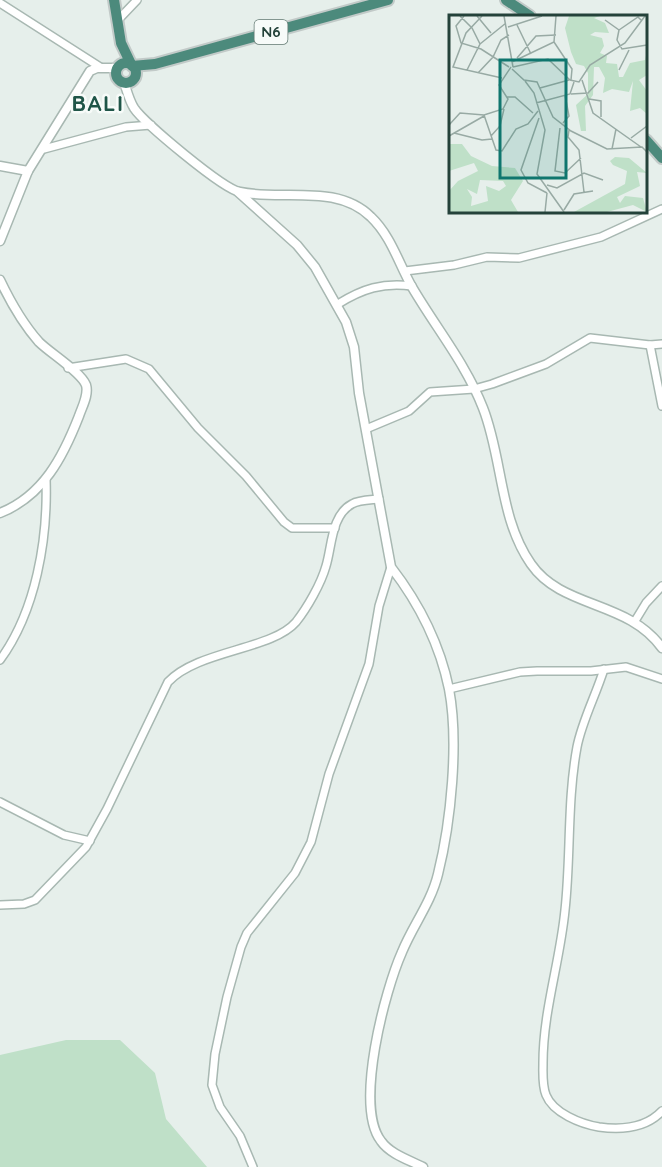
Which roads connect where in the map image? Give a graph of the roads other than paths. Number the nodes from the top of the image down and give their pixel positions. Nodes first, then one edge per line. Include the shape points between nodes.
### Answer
1 (114, 0) edge
2 (137, 0) edge
3 (388, 0) edge
4 (506, 0) edge
5 (0, 3) edge
6 (528, 15) edge
7 (117, 21) junction
8 (100, 67) junction
9 (127, 68) junction
10 (124, 82) junction
11 (151, 125) junction
12 (647, 142) edge
13 (44, 149) junction
14 (662, 158) edge
15 (0, 166) edge
16 (28, 171) junction
17 (238, 192) junction
18 (662, 209) edge
19 (0, 241) edge
20 (405, 271) junction
21 (0, 279) edge
22 (412, 286) junction
23 (338, 304) junction
24 (662, 344) edge
25 (650, 345) junction
26 (68, 368) junction
27 (474, 388) junction
28 (662, 406) edge
29 (366, 429) junction
30 (46, 479) junction
31 (379, 499) junction
32 (0, 513) edge
33 (335, 528) junction
34 (391, 567) junction
35 (662, 586) edge
36 (635, 621) junction
37 (662, 648) edge
38 (0, 660) edge
39 (604, 669) junction
40 (662, 679) edge
41 (449, 689) junction
42 (0, 802) edge
43 (90, 841) junction
44 (0, 905) edge
45 (662, 1111) edge
46 (254, 1167) edge
47 (423, 1167) edge

1 - 7 highway
2 - 7 street
3 - 9 highway, N6 via 155,64
4 - 6 highway
5 - 8 street
7 - 9 highway
8 - 9 street
8 - 13 street via 90,71
9 - 10 highway, N6
9 - 10 highway via 118,79
10 - 11 street via 134,108
11 - 13 street
11 - 17 street
12 - 14 highway
13 - 16 street
15 - 16 street
16 - 19 street
17 - 20 street via 312,195 354,205 371,216
17 - 23 street via 297,245
18 - 20 street via 601,237 519,258 487,257
20 - 22 street
21 - 26 street via 39,341
22 - 23 street via 379,285
22 - 27 street
23 - 29 street via 354,347
24 - 25 street
25 - 27 street via 590,338 546,364
25 - 28 street
26 - 30 street via 84,382 87,392 70,438
26 - 33 street via 126,359 149,369 284,522 292,528
27 - 29 street via 430,392 409,411
27 - 36 street via 484,409 510,519 530,564 561,590
29 - 31 street
30 - 32 street via 16,505
30 - 38 street via 47,512 40,558 28,602
31 - 33 street via 351,504
31 - 34 street
33 - 43 street via 326,567 291,627 196,664 168,682
34 - 41 street via 428,628
34 - 46 street via 379,606 369,664 328,774 311,842 295,873 247,933 227,998 212,1085
35 - 36 street
36 - 37 street
39 - 40 street via 626,667
39 - 41 street via 520,672
39 - 45 street via 578,745 569,820 565,912 545,1020 543,1083 549,1101 561,1111 577,1121 599,1127 635,1126
41 - 47 street via 450,790 438,874 389,985 372,1081 371,1115 380,1140 388,1149
42 - 43 street via 64,835
43 - 44 street via 35,900

